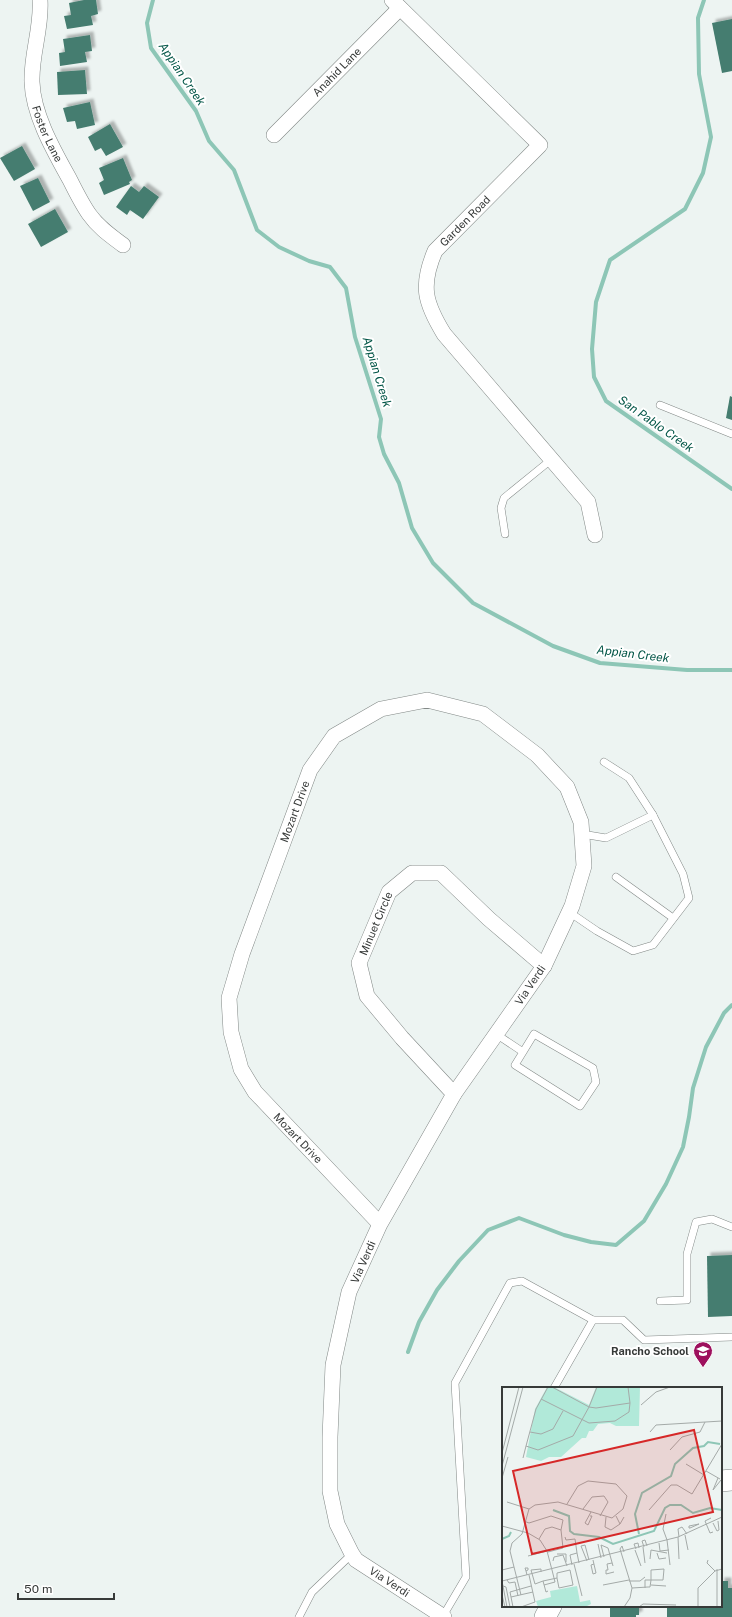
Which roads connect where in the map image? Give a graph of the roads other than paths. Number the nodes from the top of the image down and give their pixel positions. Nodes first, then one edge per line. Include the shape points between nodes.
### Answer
1 (40, 0) edge
2 (396, 4) edge
3 (274, 136) dead end
4 (123, 246) dead end
5 (660, 405) dead end
6 (732, 434) edge
7 (552, 459) junction
8 (505, 534) dead end
9 (595, 535) dead end
10 (604, 762) dead end
11 (653, 815) junction
12 (582, 834) junction
13 (616, 877) dead end
14 (571, 909) junction
15 (673, 918) junction
16 (544, 966) junction
17 (496, 1034) junction
18 (523, 1052) junction
19 (454, 1094) junction
20 (380, 1224) junction
21 (732, 1227) edge
22 (660, 1301) dead end
23 (593, 1320) junction
24 (732, 1338) edge
25 (555, 1387) edge
26 (732, 1480) edge
27 (722, 1481) edge
28 (352, 1554) junction
29 (551, 1607) edge
30 (299, 1617) edge
31 (444, 1617) edge
32 (546, 1617) edge

1 - 4 street, Foster Lane via 32,81 38,112 64,170 90,215
2 - 3 street, Anahid Lane
2 - 7 street, Garden Road via 540,145 435,251 428,268 426,285 428,303 444,334
5 - 6 lane
7 - 8 lane via 504,498 501,508
7 - 9 street, Garden Road via 588,502
10 - 11 lane via 629,778
11 - 12 lane via 606,838
11 - 15 lane via 683,874 689,898
12 - 14 street, Mozart Drive via 584,866
12 - 20 street, Mozart Drive via 581,822 567,787 537,755 483,714 427,700 381,709 334,736 310,770 242,954 229,998 231,1032 241,1069 254,1092
13 - 15 lane
14 - 15 lane via 597,931 633,951 653,944
14 - 16 street, Via Verdi
16 - 17 street, Via Verdi
16 - 19 street, Minuet Circle via 489,920 441,873 412,873 389,892 359,963 367,996
17 - 18 lane
17 - 19 street, Via Verdi
18 - 18 lane via 515,1065 580,1106 596,1082 593,1068 534,1034
19 - 20 street, Via Verdi
20 - 28 street, Via Verdi via 350,1292 333,1365 330,1491 337,1524
21 - 22 lane via 712,1219 696,1222 687,1254 687,1300
23 - 24 lane via 623,1320 644,1340
23 - 25 lane
23 - 31 lane via 522,1281 510,1282 455,1383 466,1577
26 - 27 main road
28 - 30 lane via 312,1592
28 - 31 street, Via Verdi via 356,1560
29 - 32 main road

